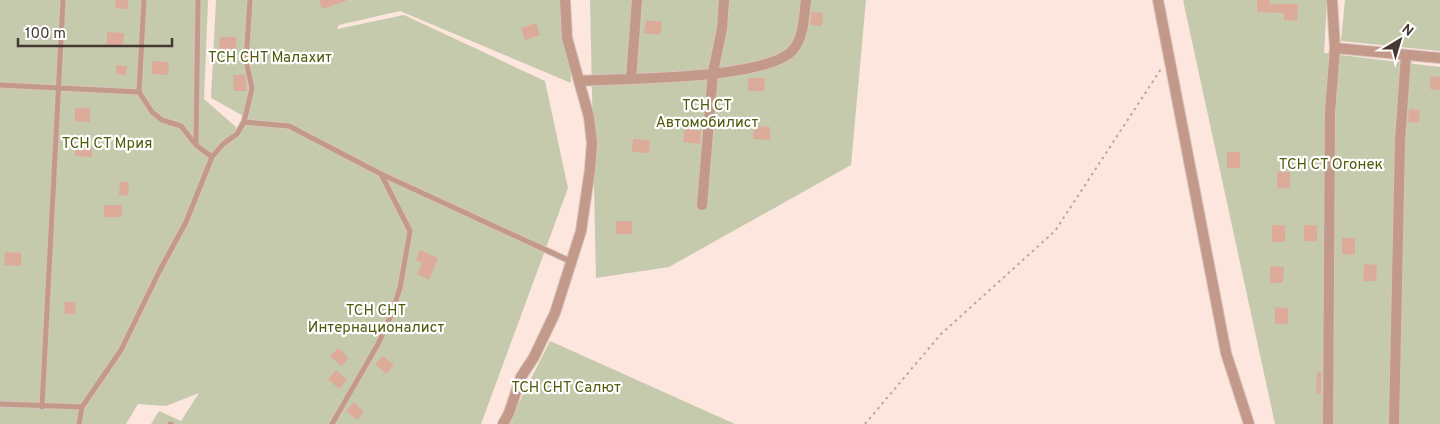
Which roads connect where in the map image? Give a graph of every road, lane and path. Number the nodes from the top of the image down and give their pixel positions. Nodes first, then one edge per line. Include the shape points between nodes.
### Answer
1 (63, 0) edge
2 (144, 0) edge
3 (198, 0) edge
4 (250, 0) edge
5 (565, 0) edge
6 (638, 0) edge
7 (724, 0) edge
8 (806, 0) edge
9 (1158, 0) edge
10 (1332, 0) edge
11 (1335, 48) junction
12 (1406, 55) junction
13 (1440, 58) edge
14 (1168, 59) junction
15 (713, 72) junction
16 (631, 79) junction
17 (580, 81) junction
18 (0, 85) edge
19 (58, 88) junction
20 (140, 92) junction
21 (244, 122) junction
22 (196, 145) junction
23 (212, 157) junction
24 (381, 174) junction
25 (702, 205) dead end
26 (572, 262) junction
27 (0, 404) edge
28 (42, 407) junction
29 (82, 407) junction
30 (79, 424) edge
31 (332, 424) edge
32 (503, 424) edge
33 (865, 424) edge
34 (1249, 424) edge
35 (1328, 424) edge
36 (1394, 424) edge

1 - 19 lane
2 - 20 lane
3 - 22 lane
4 - 21 lane via 246,61 252,88
5 - 17 street via 566,38
6 - 16 street
7 - 15 street
8 - 15 street via 799,41 786,56 756,66
9 - 14 street
10 - 11 street
11 - 12 street
11 - 35 street via 1330,112
12 - 13 street
12 - 36 street via 1400,141
14 - 33 path via 1055,231 942,334
14 - 34 street via 1226,353
15 - 16 street via 670,79
15 - 25 street
16 - 17 street
17 - 26 street via 592,143 581,231
18 - 19 lane
19 - 20 lane
19 - 28 lane
20 - 22 lane via 152,112 162,120 181,126
21 - 23 lane via 237,134
21 - 24 lane via 289,126
22 - 23 lane
23 - 29 lane via 186,222 122,350
24 - 26 lane
24 - 31 lane via 410,231 400,288 378,344
26 - 32 street via 555,313 521,377
27 - 28 lane
28 - 29 lane
29 - 30 lane

